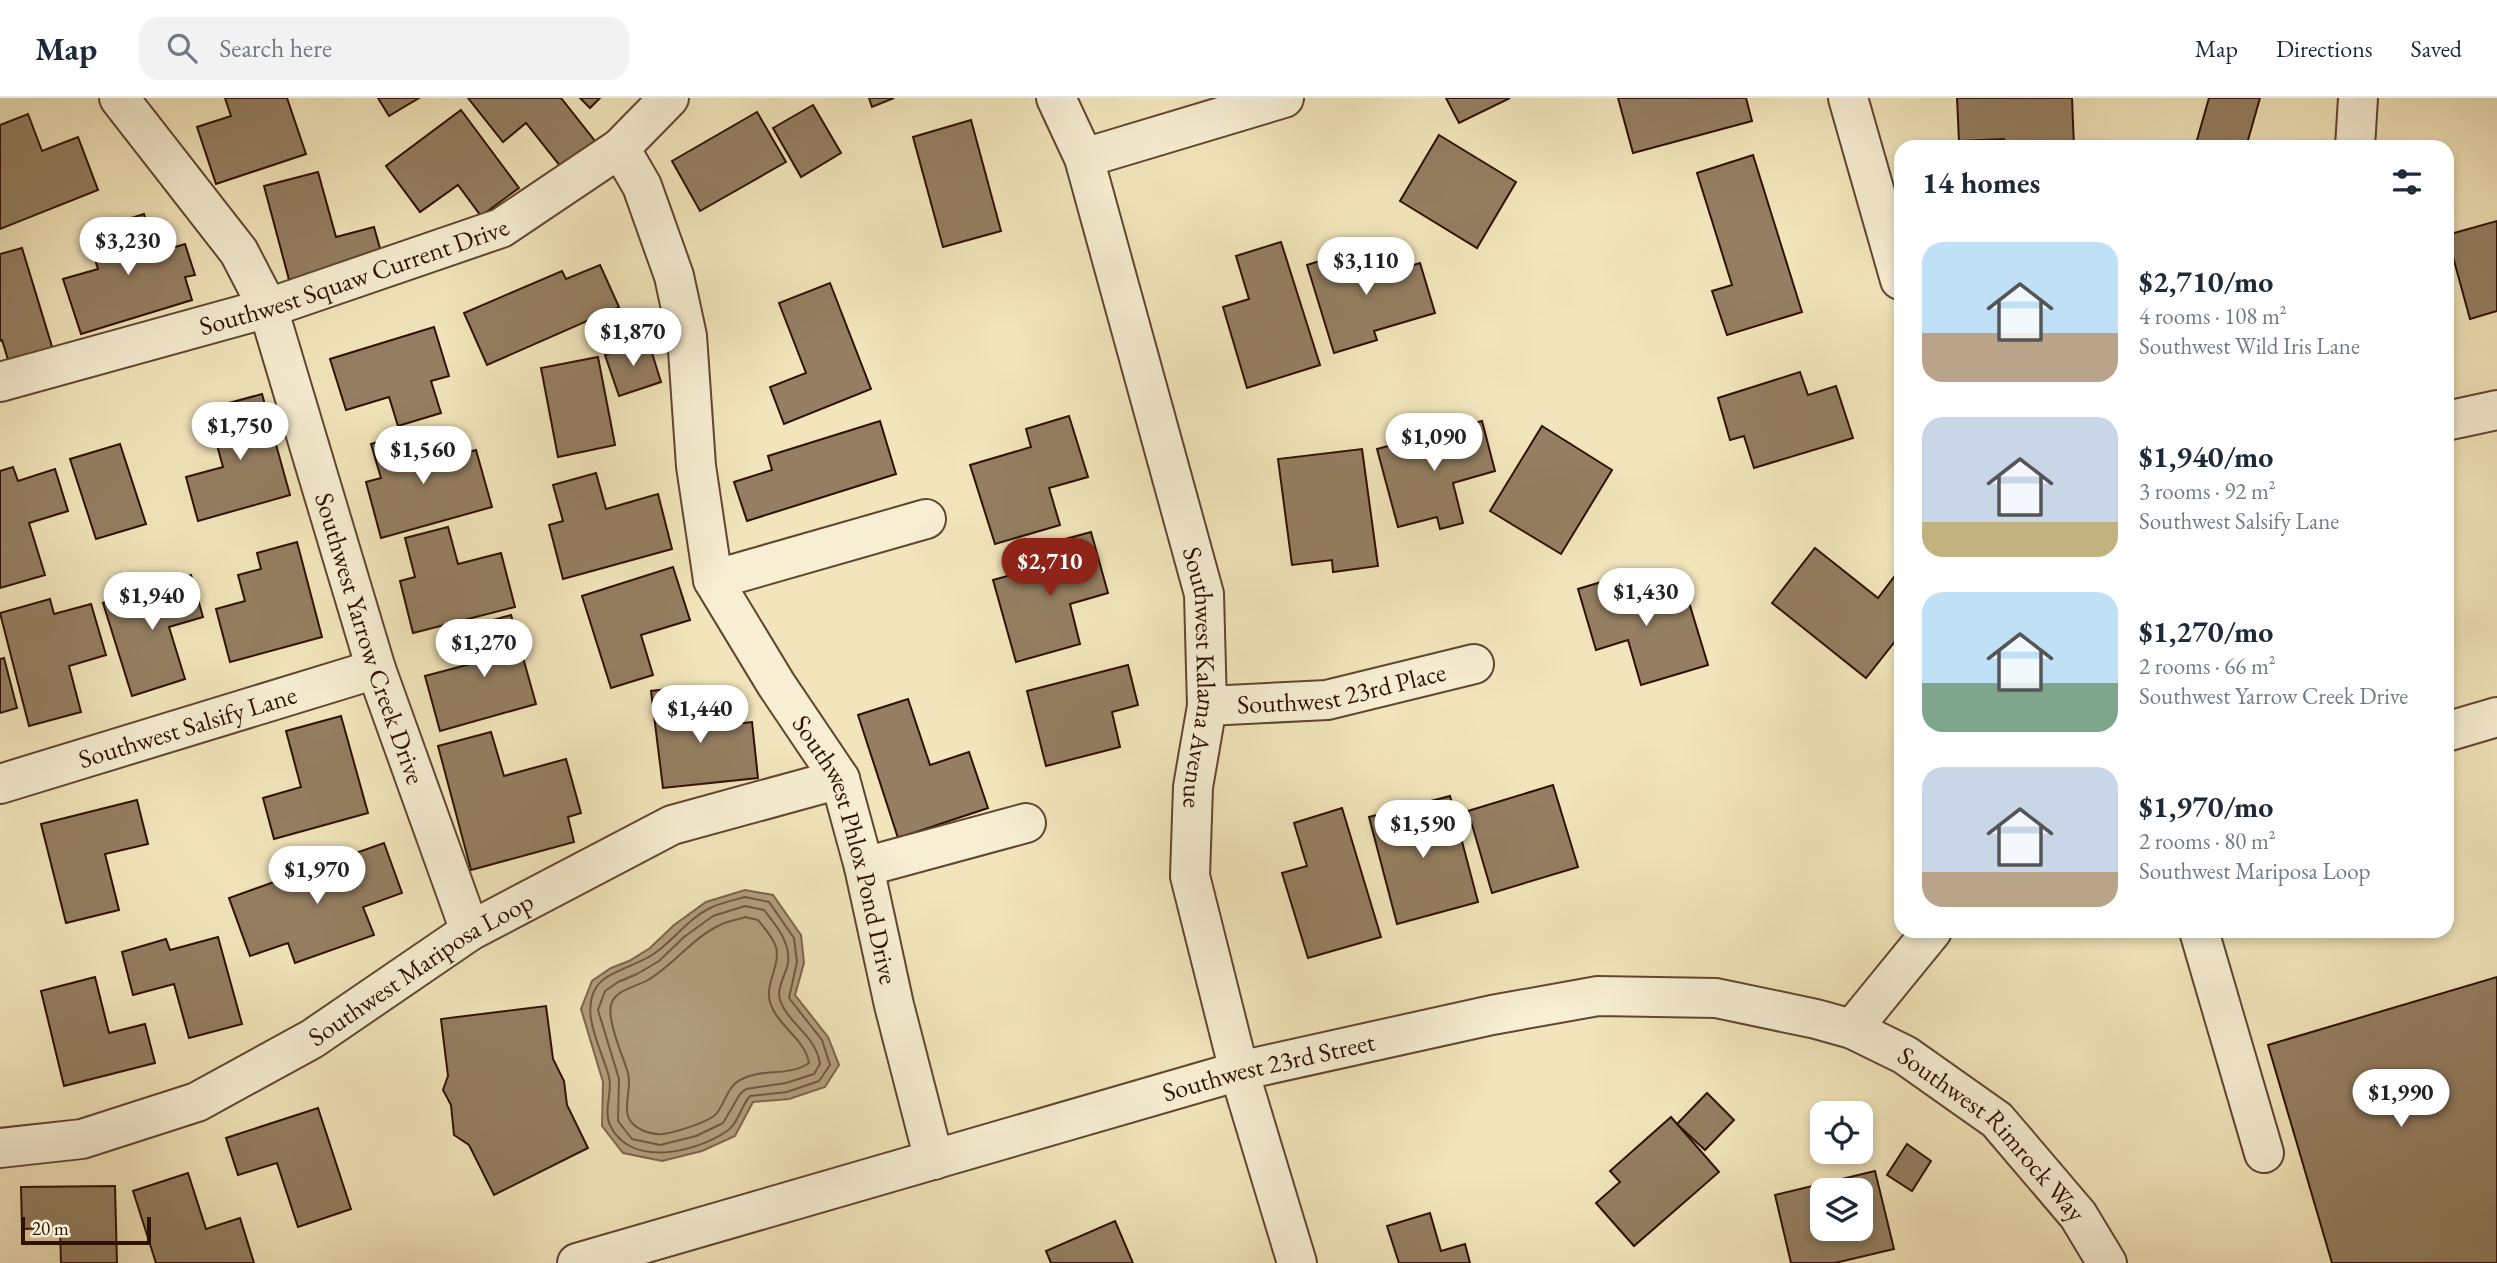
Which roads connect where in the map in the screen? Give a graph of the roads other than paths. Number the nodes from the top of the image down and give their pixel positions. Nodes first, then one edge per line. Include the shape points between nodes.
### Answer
1 (119, 98) edge
2 (669, 98) edge
3 (1056, 98) edge
4 (1284, 98) edge
5 (1848, 98) edge
6 (2357, 98) edge
7 (2355, 140) edge
8 (620, 148) junction
9 (1084, 159) junction
10 (1894, 259) edge
11 (268, 309) junction
12 (0, 382) edge
13 (2497, 411) edge
14 (2454, 415) edge
15 (926, 519) dead end
16 (713, 580) junction
17 (1474, 664) dead end
18 (376, 669) junction
19 (1207, 706) junction
20 (2497, 717) edge
21 (2454, 730) edge
22 (840, 779) junction
23 (0, 784) edge
24 (1026, 823) dead end
25 (864, 867) junction
26 (470, 931) junction
27 (1925, 938) edge
28 (2202, 938) edge
29 (1852, 1029) junction
30 (1239, 1071) junction
31 (0, 1148) edge
32 (2264, 1153) dead end
33 (934, 1160) junction
34 (577, 1263) edge
35 (1297, 1263) edge
36 (2107, 1263) edge

1 - 11 street, Southwest Yarrow Creek Drive via 239,252
2 - 8 street, Southwest Squaw Current Drive
3 - 9 street, Southwest Kalama Avenue
4 - 9 street
5 - 10 street
6 - 7 street
8 - 11 street, Southwest Squaw Current Drive via 501,228
8 - 16 street, Southwest Phlox Pond Drive via 642,186 674,276 687,337 696,466
9 - 19 street, Southwest Kalama Avenue via 1204,594
11 - 12 street, Southwest Squaw Current Drive
11 - 18 street, Southwest Yarrow Creek Drive
13 - 14 street
15 - 16 street
16 - 22 street, Southwest Phlox Pond Drive
17 - 19 street, Southwest 23rd Place via 1327,700
18 - 23 street, Southwest Salsify Lane
18 - 26 street, Southwest Yarrow Creek Drive
19 - 30 street, Southwest Kalama Avenue via 1193,787 1190,876
20 - 21 street
22 - 25 street, Southwest Phlox Pond Drive
22 - 26 street, Southwest Mariposa Loop via 673,825
24 - 25 street
25 - 33 street, Southwest Phlox Pond Drive
26 - 31 street, Southwest Mariposa Loop via 312,1039 197,1102 82,1139
27 - 29 street
28 - 32 street
29 - 30 street, Southwest 23rd Street via 1716,998 1598,996
29 - 36 street, Southwest Rimrock Way via 1905,1055 1997,1120 2078,1215
30 - 33 street, Southwest 23rd Street
30 - 35 street, Southwest Kalama Avenue
33 - 34 street, Southwest 23rd Street

